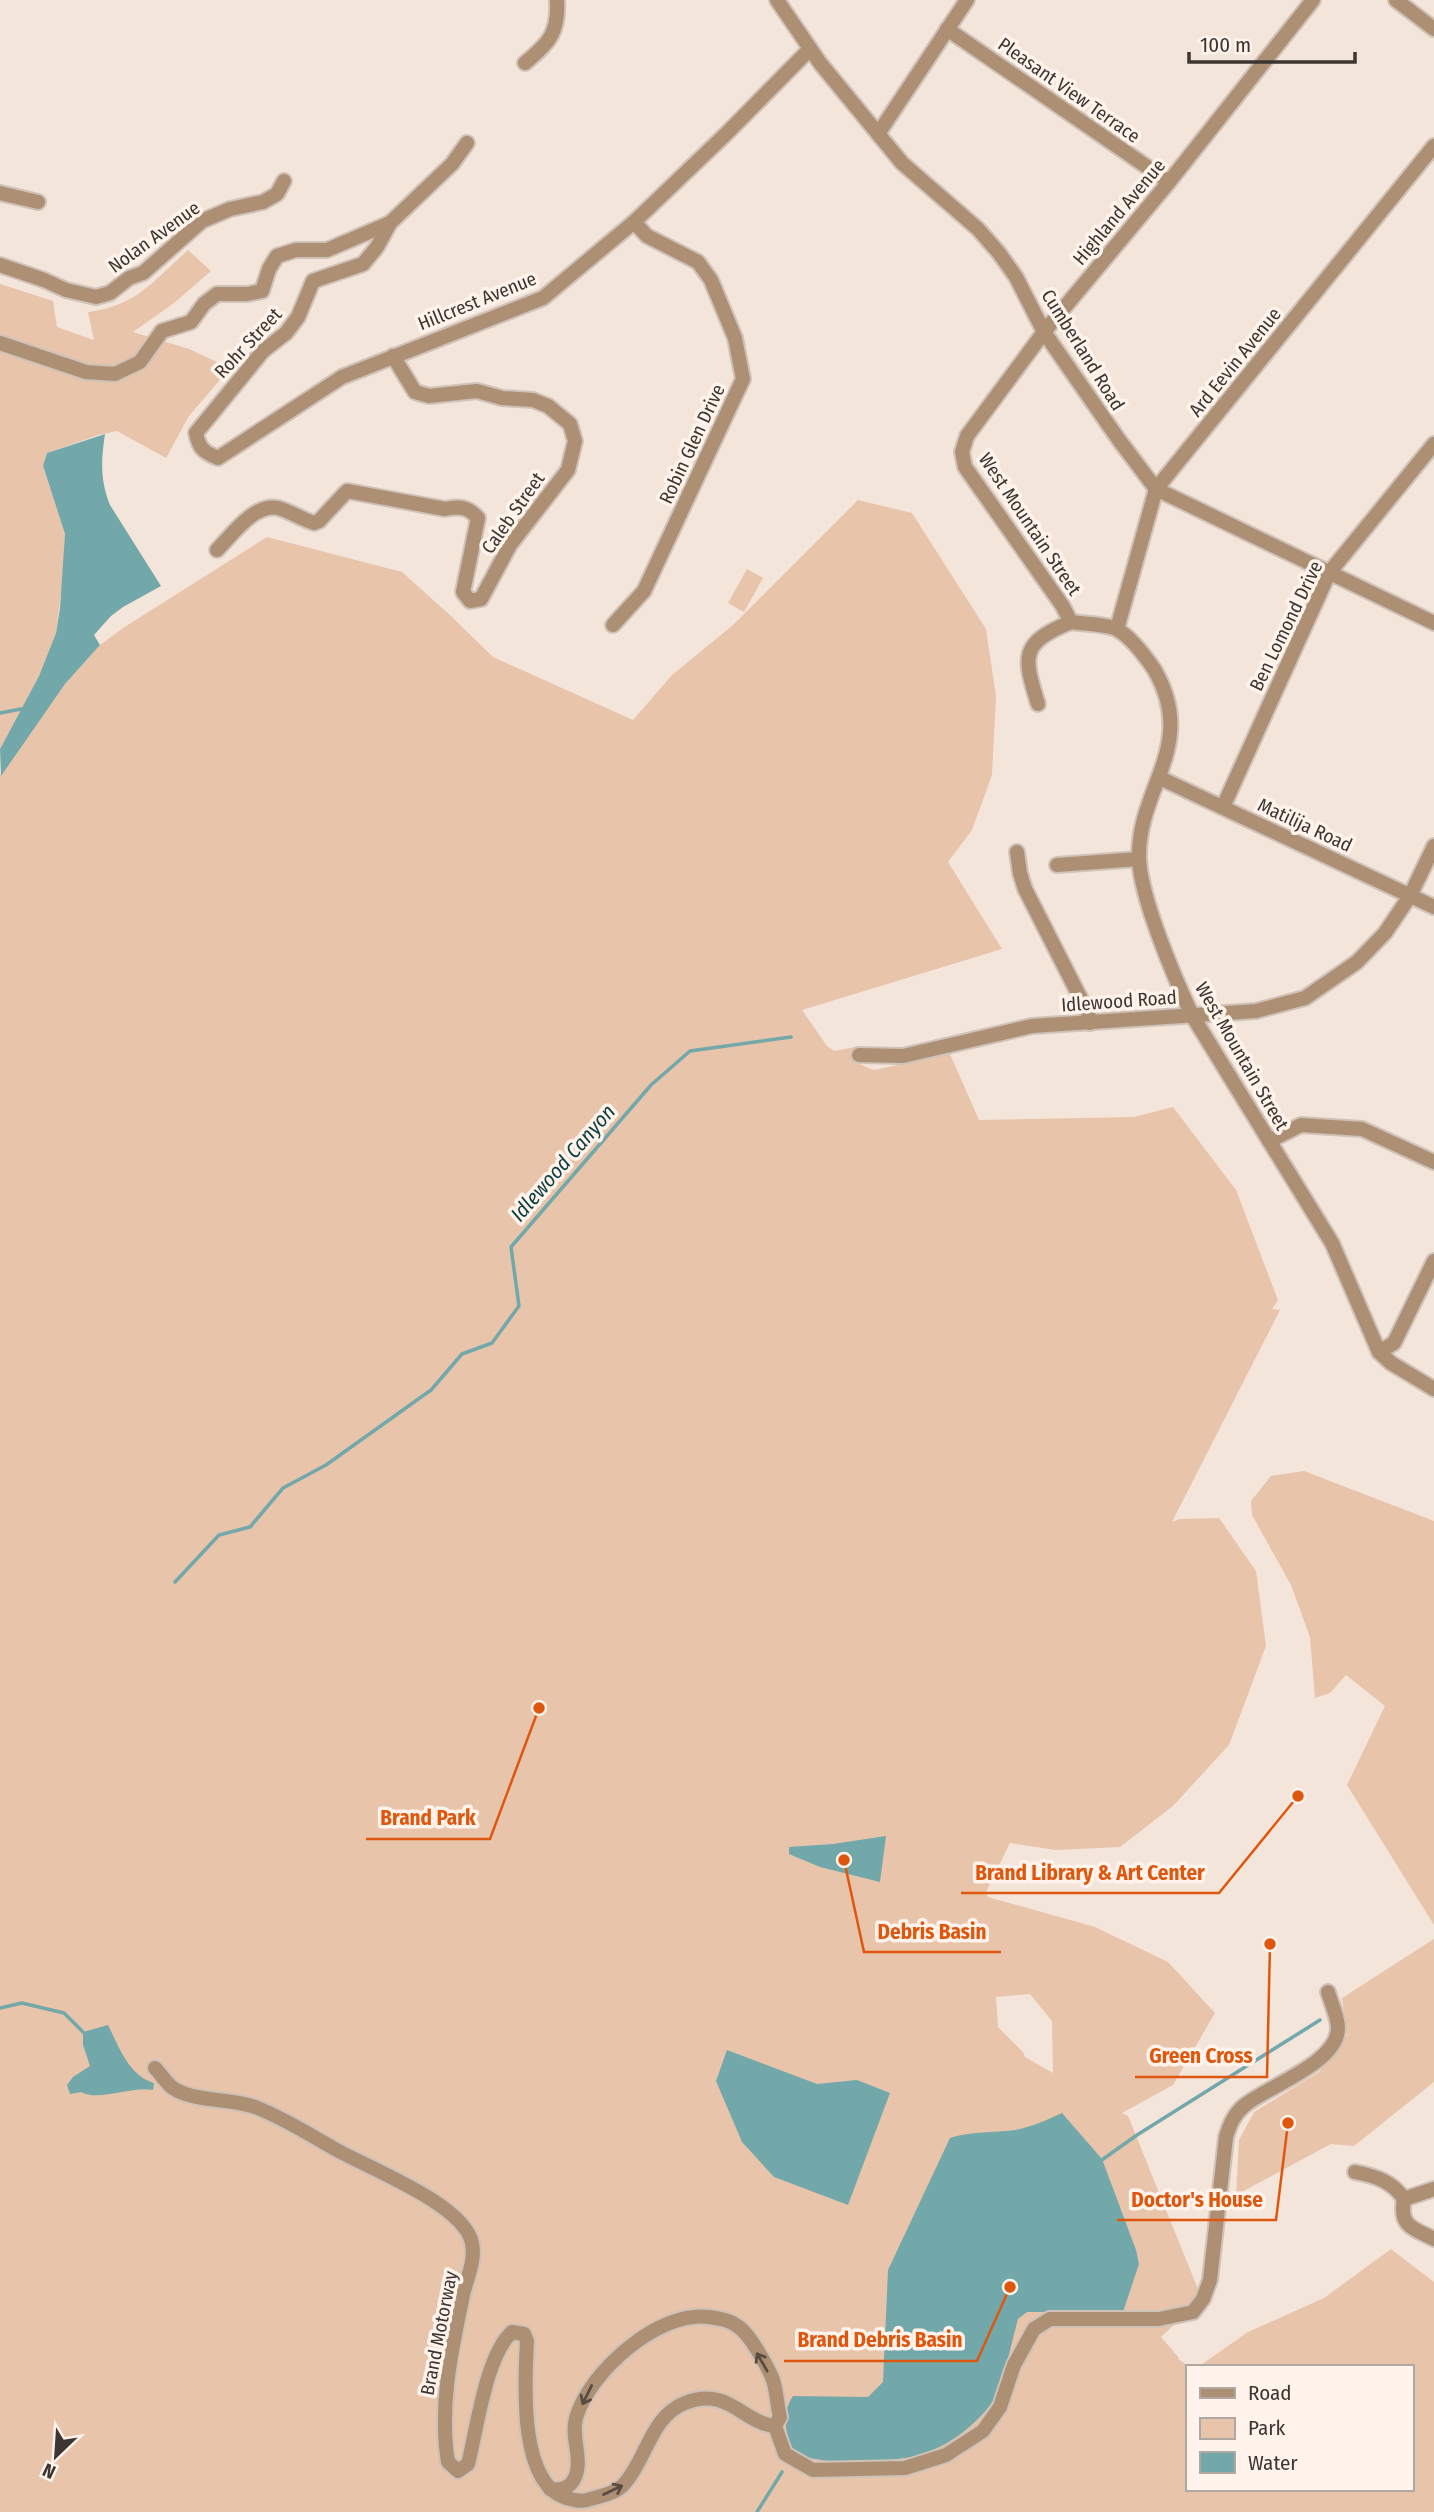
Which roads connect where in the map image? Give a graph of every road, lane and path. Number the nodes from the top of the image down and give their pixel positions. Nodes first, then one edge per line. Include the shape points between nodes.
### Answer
1 (556, 0) edge
2 (777, 0) edge
3 (967, 0) edge
4 (1313, 0) edge
5 (1396, 0) edge
6 (947, 29) junction
7 (1434, 29) edge
8 (810, 49) junction
9 (525, 63) dead end
10 (878, 134) junction
11 (467, 142) dead end
12 (1434, 146) edge
13 (284, 181) dead end
14 (1169, 182) junction
15 (0, 193) edge
16 (38, 202) dead end
17 (634, 222) junction
18 (390, 223) junction
19 (0, 265) edge
20 (1044, 332) junction
21 (0, 343) edge
22 (393, 356) junction
23 (1434, 444) edge
24 (962, 452) joint
25 (218, 458) joint
26 (1156, 489) junction
27 (217, 550) dead end
28 (1329, 573) junction
29 (1071, 622) junction
30 (1434, 623) edge
31 (613, 625) dead end
32 (1117, 629) junction
33 (1038, 704) dead end
34 (1160, 778) junction
35 (1223, 807) junction
36 (1434, 846) edge
37 (1017, 852) dead end
38 (1139, 859) junction
39 (1057, 865) dead end
40 (1410, 896) junction
41 (1434, 907) edge
42 (1192, 1015) junction
43 (1090, 1023) junction
44 (859, 1055) dead end
45 (1269, 1142) junction
46 (1434, 1162) edge
47 (1434, 1261) edge
48 (1379, 1352) junction
49 (1434, 1389) edge
50 (1328, 1992) dead end
51 (155, 2068) dead end
52 (1355, 2172) dead end
53 (1434, 2189) edge
54 (1404, 2199) junction
55 (1434, 2239) edge
56 (775, 2426) junction
57 (550, 2489) junction

1 - 9 street via 556,25 548,44
2 - 8 street, Cumberland Road
3 - 6 street
4 - 14 street, Highland Avenue
5 - 7 street
6 - 10 street
6 - 14 street, Pleasant View Terrace
8 - 10 street, Cumberland Road
8 - 17 street, Hillcrest Avenue
10 - 20 street, Cumberland Road via 902,163 999,253
11 - 18 street, Rohr Street via 452,164
12 - 26 street, Ard Eevin Avenue
13 - 19 street, Nolan Avenue via 277,194 263,202 202,220 143,272 110,293 96,297 66,290
14 - 20 street, Highland Avenue
15 - 16 street
17 - 22 street, Hillcrest Avenue via 543,298
17 - 31 street, Robin Glen Drive via 648,236 698,262 711,280 735,338 743,379 644,592
18 - 21 street via 327,250 296,250 277,256 262,291 217,294 191,322 162,331 140,362 115,374 86,372
18 - 25 street, Rohr Street via 363,264 313,281 286,333 263,352 196,433 204,453
20 - 24 street, Highland Avenue via 967,436
20 - 26 street, Cumberland Road
22 - 25 street, Hillcrest Avenue via 342,377
22 - 27 street, Caleb Street via 415,392 429,396 477,391 533,400 570,424 575,441 568,470 510,545 481,599 470,601 463,592 478,519 470,509 458,506 445,509 347,491 314,523 267,507 247,519
23 - 28 street, Ben Lomond Drive
24 - 29 street, West Mountain Street via 965,467
26 - 28 street, Cumberland Road
26 - 32 street, Ard Eevin Avenue
28 - 30 street, Cumberland Road
28 - 35 street, Ben Lomond Drive
29 - 32 street, West Mountain Street
29 - 33 street via 1040,639 1027,659
32 - 34 street, West Mountain Street via 1146,656 1165,689 1172,727
34 - 35 street, Matilija Road
34 - 38 street, West Mountain Street
35 - 40 street, Matilija Road
36 - 40 street, Idlewood Road
37 - 43 street via 1025,889
38 - 39 street
38 - 42 street, West Mountain Street via 1150,908
40 - 41 street, Matilija Road
40 - 42 street, Idlewood Road via 1385,933 1357,962 1305,998 1256,1011
42 - 43 street, Idlewood Road
42 - 45 street, West Mountain Street
43 - 44 street, Idlewood Road via 1032,1026 903,1056
45 - 46 street via 1301,1125 1362,1129
45 - 48 street, West Mountain Street via 1332,1243
47 - 48 street via 1394,1343
48 - 49 street
50 - 56 street via 1339,2027 1335,2042 1319,2060 1245,2105 1232,2118 1210,2280 1193,2312 1159,2319 1049,2319 1034,2329 1023,2346 1000,2407 984,2431 946,2455 905,2468 813,2470 785,2454
51 - 57 street, Brand Motorway via 173,2088 252,2105 295,2124 449,2211 467,2231 472,2257 444,2402 448,2462 458,2471 468,2464 494,2360 502,2341 518,2332 527,2341 528,2433
52 - 54 street via 1385,2180
53 - 54 street
54 - 55 street via 1405,2221
57 -> 56 street via 579,2502 616,2491 626,2482 658,2426 685,2403 706,2398 734,2405 765,2425
56 -> 57 street via 779,2417 773,2380 747,2334 730,2320 696,2315 669,2322 629,2348 590,2387 576,2418 578,2470 570,2486

